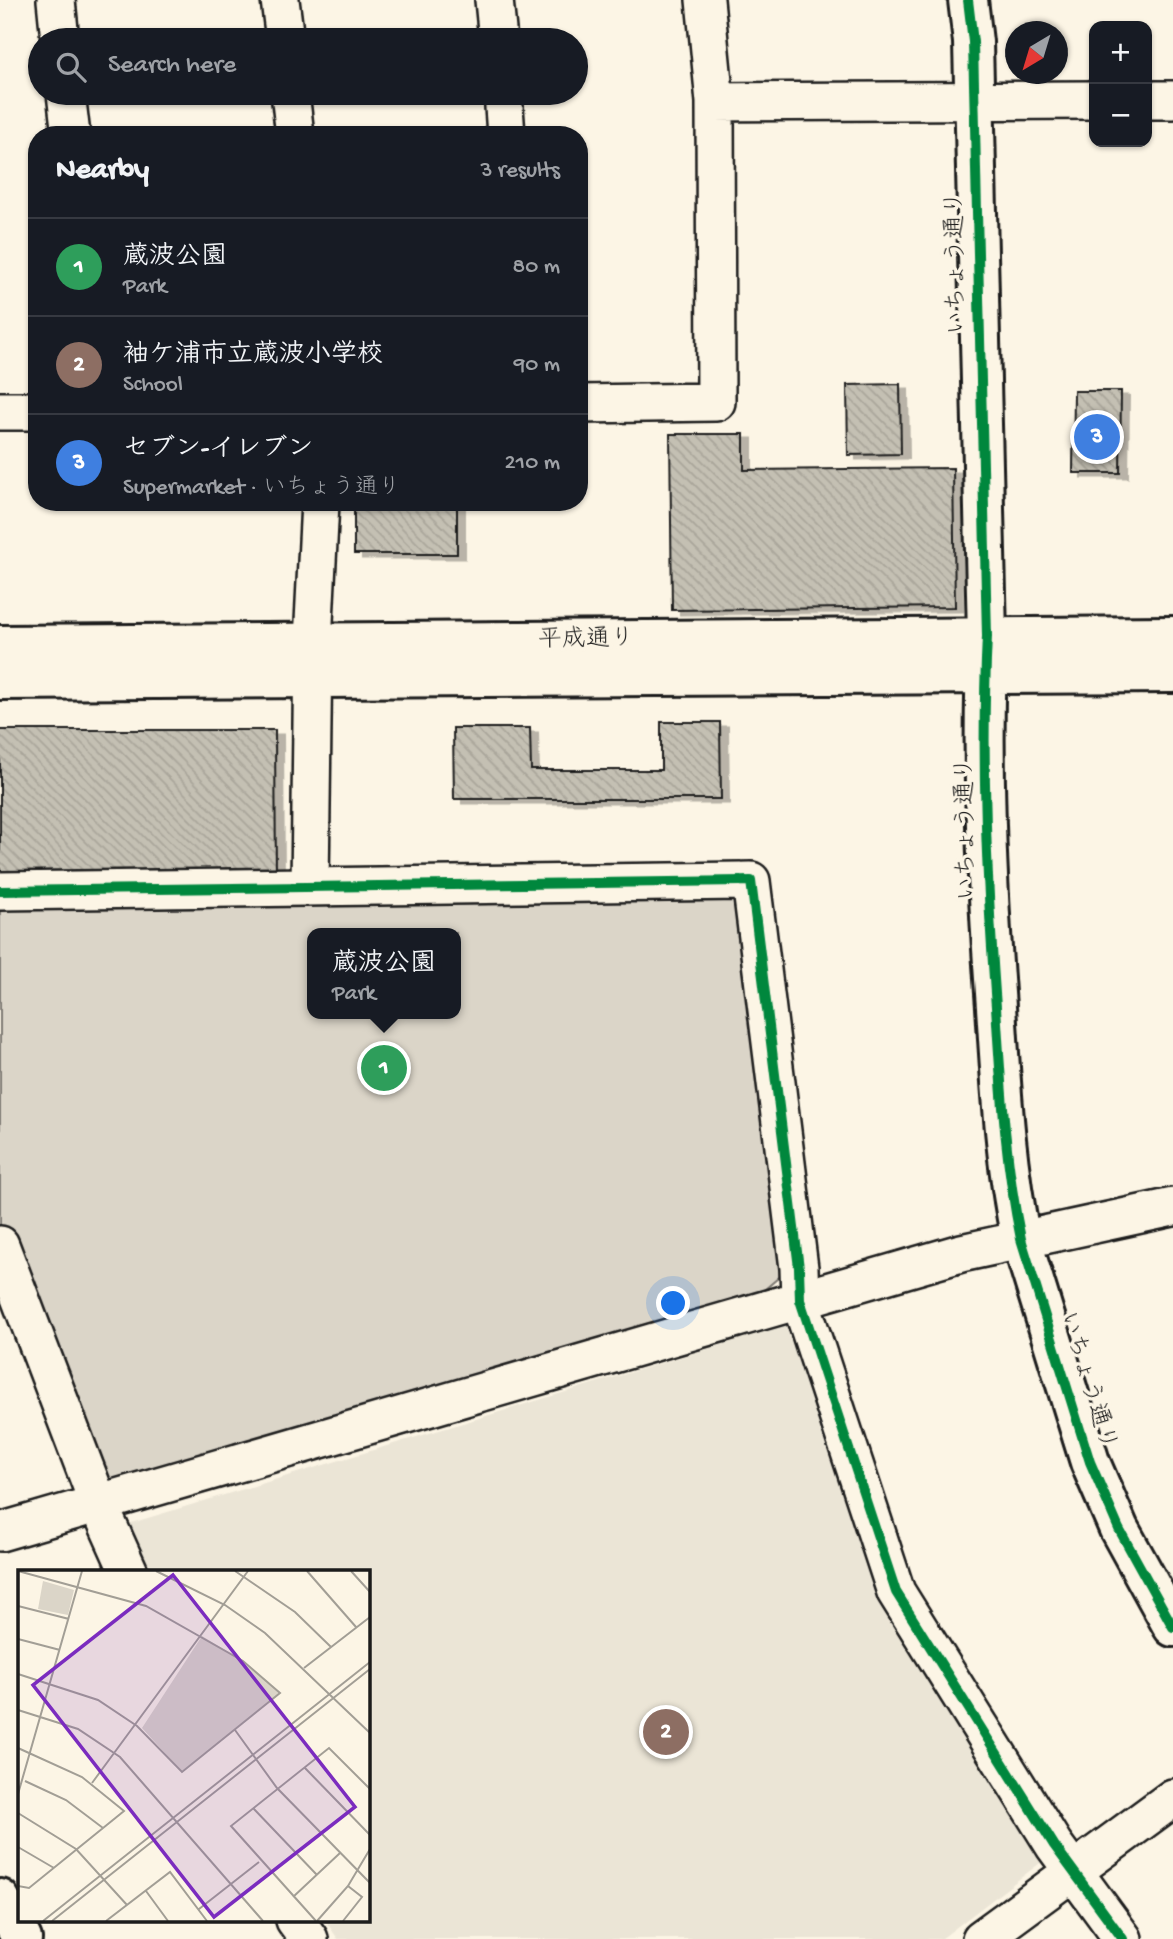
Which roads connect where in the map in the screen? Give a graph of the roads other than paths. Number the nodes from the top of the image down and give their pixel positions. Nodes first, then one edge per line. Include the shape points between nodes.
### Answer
1 (56, 0) edge
2 (280, 0) edge
3 (494, 0) edge
4 (705, 0) edge
5 (968, 0) edge
6 (59, 28) edge
7 (284, 28) edge
8 (497, 28) edge
9 (974, 100) junction
10 (1089, 100) edge
11 (1152, 100) edge
12 (1173, 100) edge
13 (716, 102) junction
14 (67, 105) edge
15 (291, 105) edge
16 (504, 105) edge
17 (70, 126) edge
18 (294, 126) edge
19 (505, 126) edge
20 (588, 404) edge
21 (0, 411) edge
22 (28, 411) edge
23 (320, 511) edge
24 (1173, 636) edge
25 (0, 645) edge
26 (986, 655) junction
27 (313, 660) junction
28 (1173, 673) edge
29 (0, 680) edge
30 (310, 887) junction
31 (0, 891) edge
32 (1173, 1207) edge
33 (1021, 1239) junction
34 (0, 1245) edge
35 (800, 1300) junction
36 (99, 1505) junction
37 (0, 1532) edge
38 (128, 1570) edge
39 (1173, 1627) edge
40 (1173, 1798) edge
41 (1072, 1871) junction
42 (0, 1899) edge
43 (296, 1922) edge
44 (22, 1939) edge
45 (309, 1939) edge
46 (981, 1939) edge
47 (1123, 1939) edge

1 - 6 street
2 - 7 street
3 - 8 street
4 - 13 street
5 - 9 street, いちょう通り
9 - 10 street
9 - 13 street
9 - 26 street, いちょう通り
11 - 12 street
13 - 20 street via 716,402
14 - 17 street
15 - 18 street
16 - 19 street
21 - 22 street
23 - 27 street
24 - 26 street, 平成通り
25 - 27 street, 平成通り
26 - 27 street, 平成通り
26 - 28 street, 平成通り
26 - 33 street, いちょう通り via 987,891 1003,1105
27 - 29 street, 平成通り
27 - 30 street
30 - 31 street
30 - 35 street via 751,881
32 - 33 street
33 - 35 street
33 - 39 street, いちょう通り via 1090,1462 1119,1529
34 - 36 street
35 - 36 street
35 - 41 street via 896,1592
36 - 37 street
36 - 38 street
40 - 41 street
41 - 46 street
41 - 47 street
42 - 44 street
43 - 45 street

